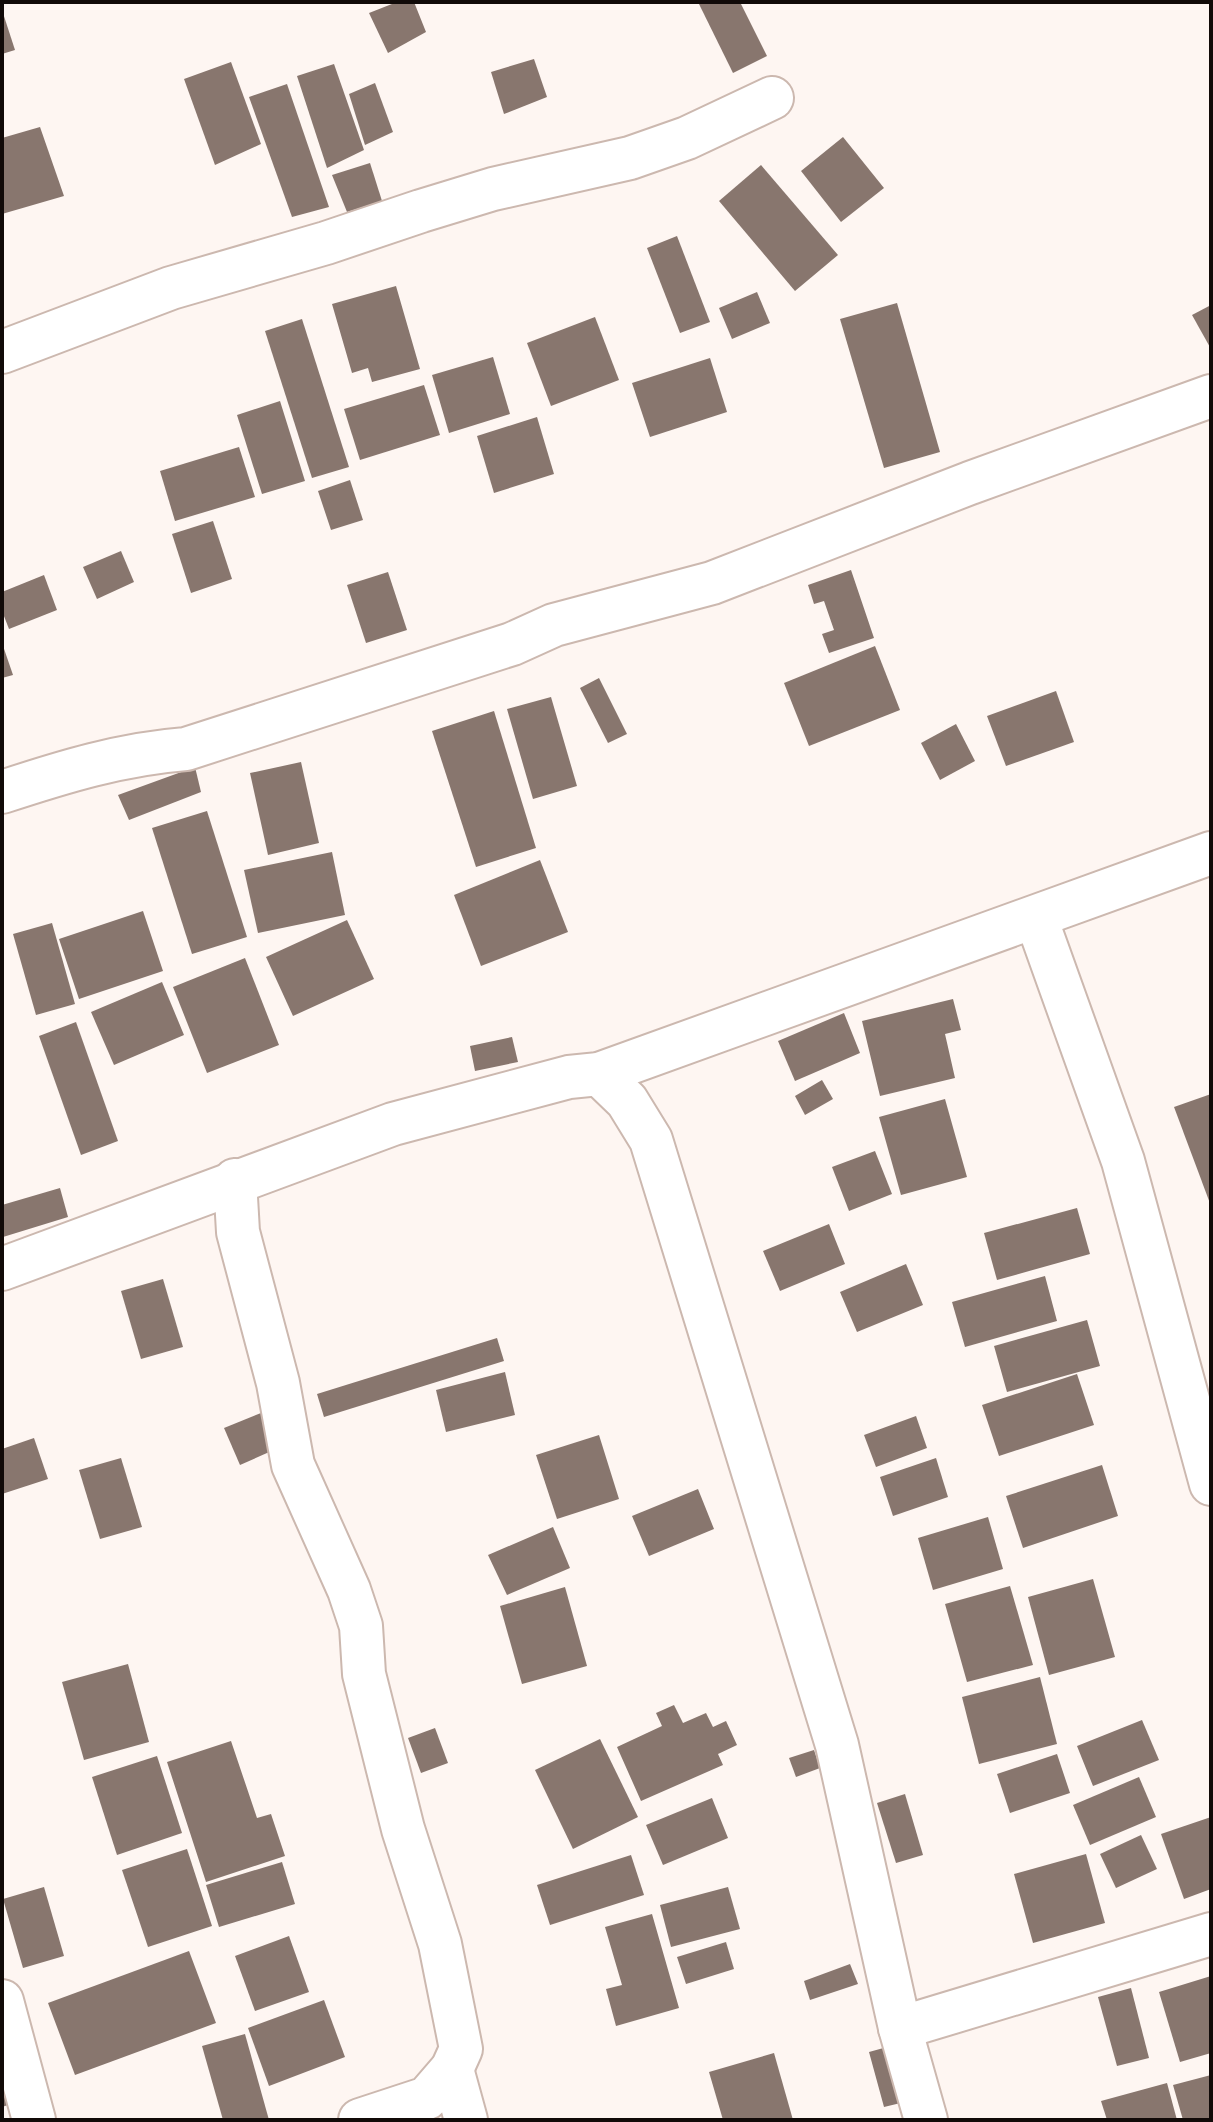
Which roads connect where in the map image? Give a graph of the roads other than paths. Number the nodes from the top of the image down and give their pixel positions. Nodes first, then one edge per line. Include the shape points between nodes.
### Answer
1 (772, 98) dead end
2 (2, 352) edge
3 (1211, 396) edge
4 (2, 792) edge
5 (1211, 853) edge
6 (1036, 918) junction
7 (599, 1074) junction
8 (235, 1180) junction
9 (2, 1269) edge
10 (1211, 1484) edge
11 (1211, 1934) edge
12 (2, 2001) edge
13 (900, 2028) junction
14 (452, 2069) junction
15 (34, 2120) edge
16 (360, 2120) edge
17 (466, 2120) edge
18 (926, 2120) edge

1 - 2 street via 630,158 421,211 171,288
3 - 4 street via 712,583 554,625 512,644 186,749 141,752
5 - 6 street
6 - 7 street
6 - 10 street via 1123,1161
7 - 8 street via 569,1077 393,1124
7 - 13 street via 627,1101 651,1140 837,1745
8 - 9 street
8 - 14 street via 238,1232 278,1383 293,1465 361,1626 364,1674 379,1736 440,1944 461,2049
11 - 13 street
12 - 15 street
13 - 18 street
14 - 16 street via 427,2098
14 - 17 street

